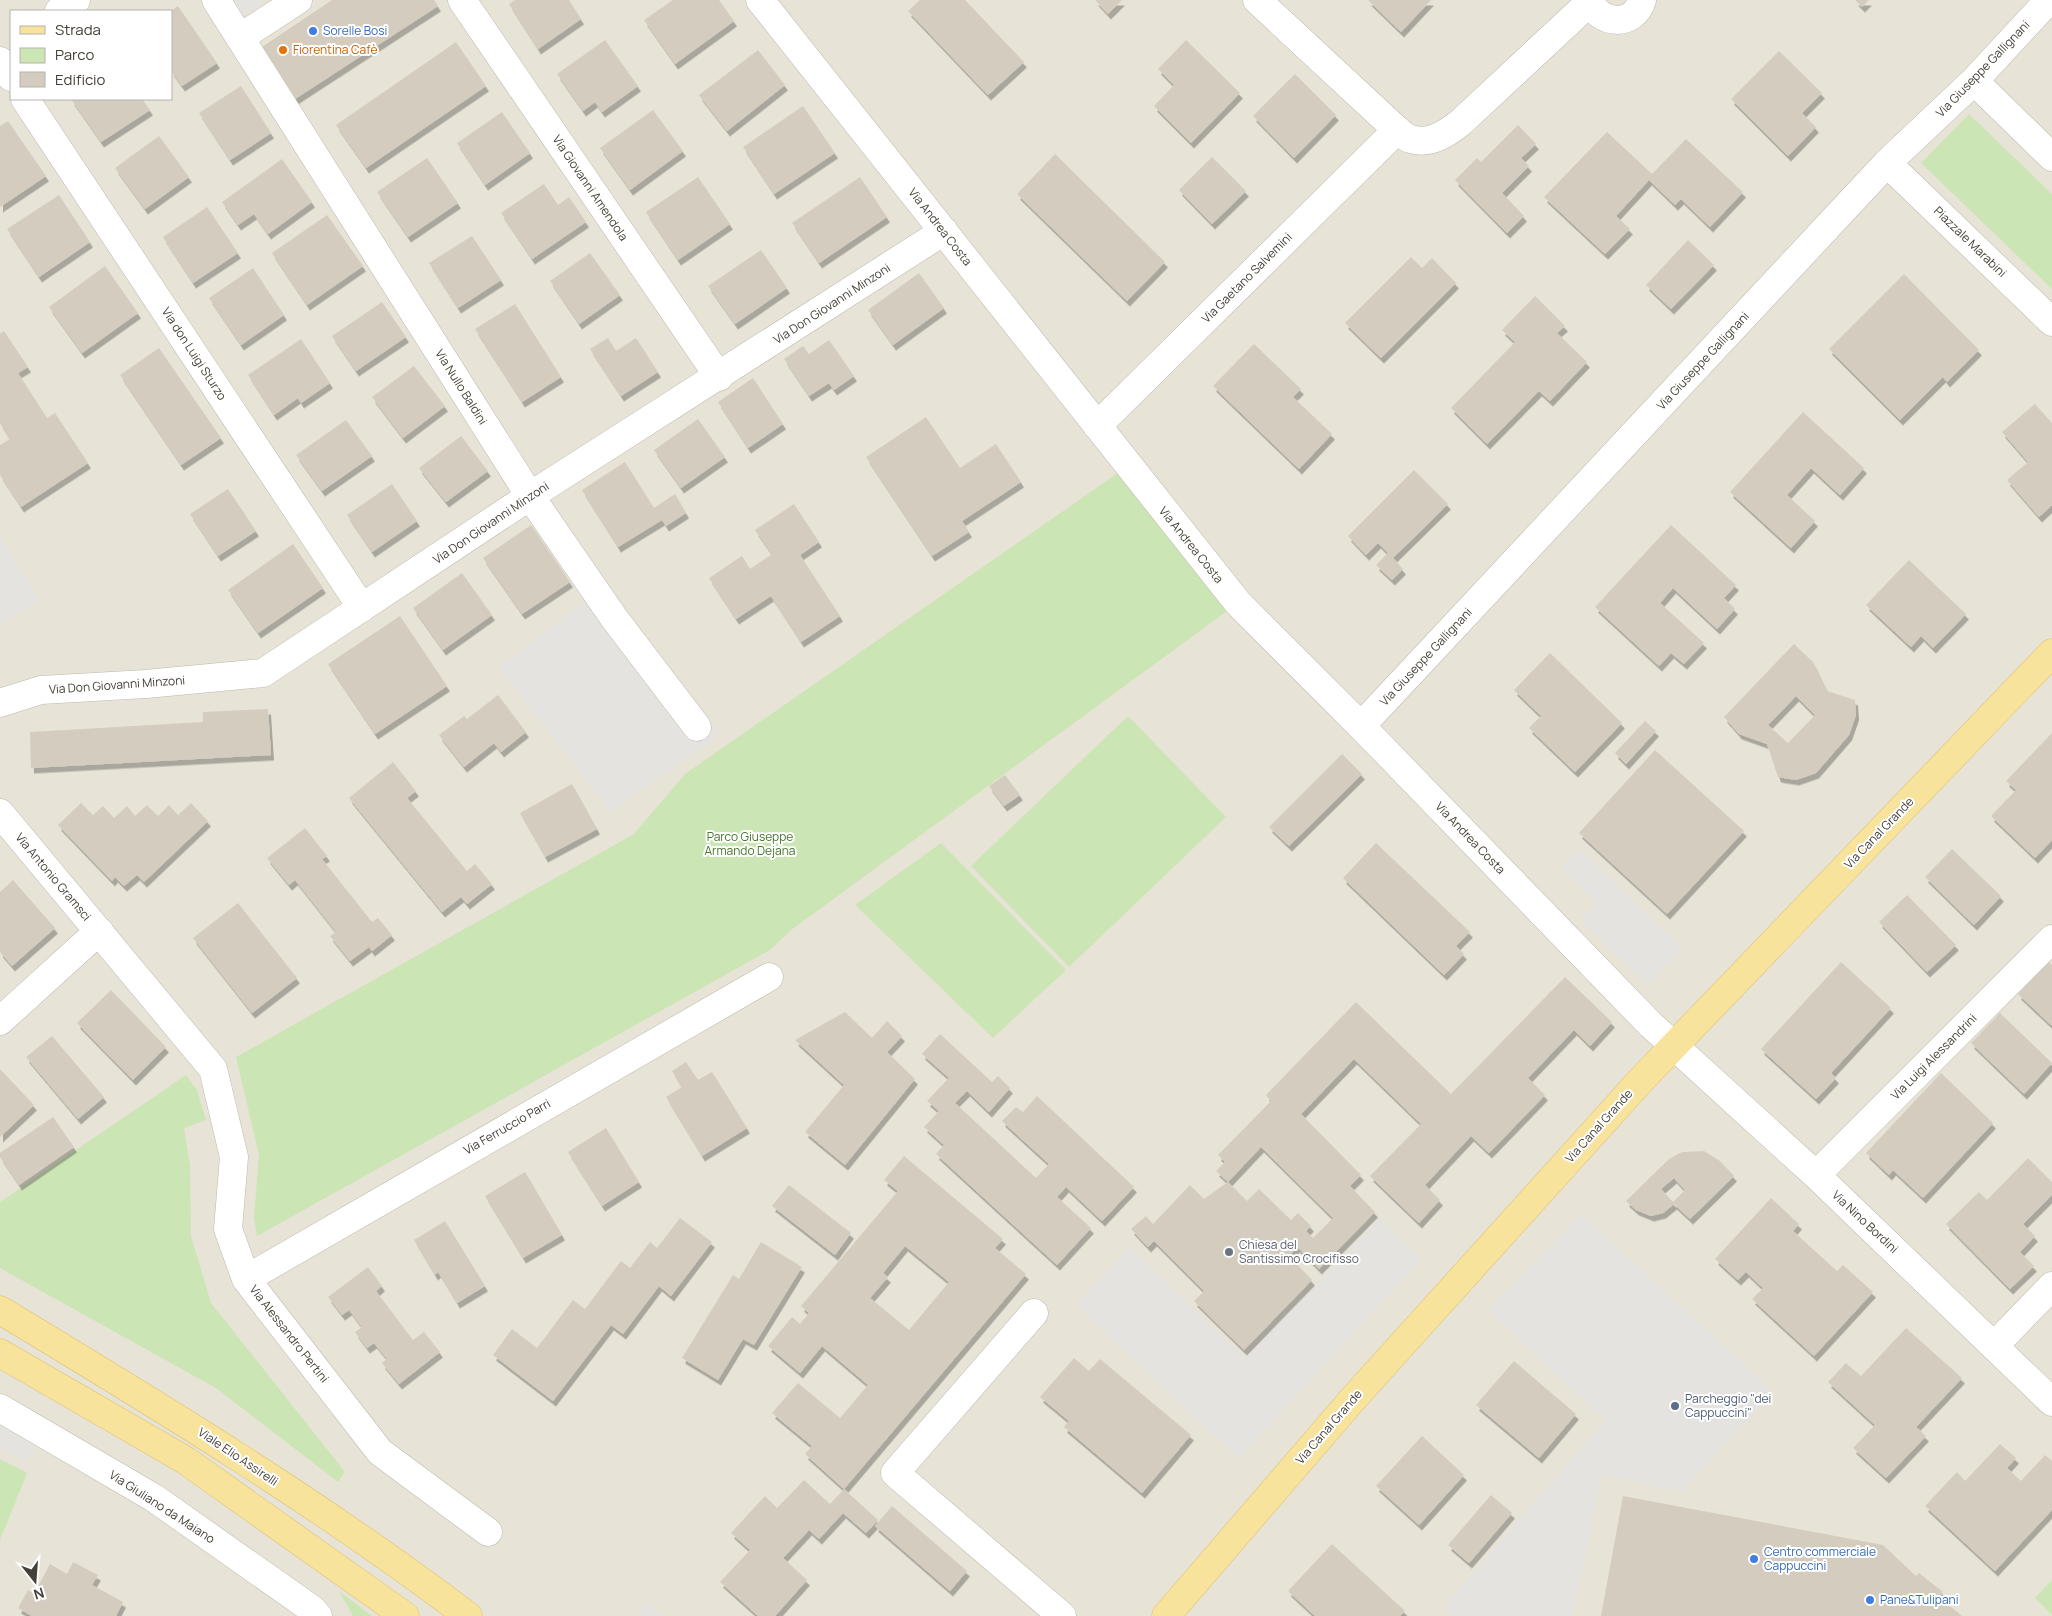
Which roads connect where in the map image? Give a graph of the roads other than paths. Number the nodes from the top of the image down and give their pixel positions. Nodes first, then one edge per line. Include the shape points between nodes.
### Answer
1 (76, 0) edge
2 (216, 0) edge
3 (298, 0) edge
4 (462, 0) edge
5 (760, 0) edge
6 (1257, 0) edge
7 (1642, 0) edge
8 (2049, 0) edge
9 (1590, 1) edge
10 (61, 10) edge
11 (241, 37) junction
12 (0, 60) edge
13 (10, 76) edge
14 (1974, 81) junction
15 (26, 100) edge
16 (1397, 130) junction
17 (2052, 157) edge
18 (1887, 163) junction
19 (944, 231) junction
20 (2052, 322) edge
21 (719, 376) junction
22 (1097, 426) junction
23 (530, 496) junction
24 (362, 608) junction
25 (2052, 654) edge
26 (0, 703) edge
27 (1361, 726) junction
28 (697, 727) dead end
29 (0, 813) edge
30 (98, 931) junction
31 (2052, 939) edge
32 (769, 977) dead end
33 (0, 1021) edge
34 (1673, 1045) junction
35 (1816, 1175) junction
36 (246, 1279) junction
37 (2052, 1286) edge
38 (0, 1310) edge
39 (1034, 1313) dead end
40 (1995, 1346) junction
41 (0, 1353) edge
42 (2052, 1402) edge
43 (0, 1408) edge
44 (488, 1532) dead end
45 (318, 1616) edge
46 (405, 1616) edge
47 (468, 1616) edge
48 (1062, 1616) edge
49 (1166, 1616) edge

1 - 10 street
2 - 11 street, Via Nullo Baldini
3 - 11 street
4 - 21 street, Via Giovanni Amendola
5 - 19 street, Via Andrea Costa
6 - 16 street
7 - 9 street via 1628,18 1618,20 1601,16
8 - 14 street, Via Giuseppe Gallignani
9 - 16 street via 1444,135 1426,141 1411,139
11 - 23 street, Via Nullo Baldini
12 - 13 street
14 - 17 street
14 - 18 street, Via Giuseppe Gallignani
15 - 24 street, Via don Luigi Sturzo
16 - 22 street, Via Gaetano Salvemini
18 - 20 street, Piazzale Marabini
18 - 27 street, Via Giuseppe Gallignani
19 - 21 street, Via Don Giovanni Minzoni
19 - 22 street, Via Andrea Costa
21 - 23 street, Via Don Giovanni Minzoni
22 - 27 street, Via Andrea Costa via 1238,604
23 - 24 street, Via Don Giovanni Minzoni
23 - 28 street, Via Nullo Baldini via 614,618
24 - 26 street, Via Don Giovanni Minzoni via 263,673 41,690
25 - 34 main road, Via Canal Grande
27 - 34 street, Via Andrea Costa
29 - 30 street, Via Antonio Gramsci
30 - 33 street, Via Antonio Gramsci
30 - 36 street, Via Alessandro Pertini via 213,1069 234,1157 228,1229
31 - 35 street, Via Luigi Alessandrini
32 - 36 street, Via Ferruccio Parri
34 - 35 street, Via Nino Bordini
34 - 49 main road, Via Canal Grande via 1352,1400
35 - 40 street, Via Nino Bordini
36 - 44 street, Via Alessandro Pertini via 380,1452
37 - 40 street
38 - 47 main road, Viale Elio Assirelli via 188,1424 400,1565
39 - 48 street via 895,1473
40 - 42 street, Via Nino Bordini
41 - 46 main road via 184,1460
43 - 45 street, Via Giuliano da Maiano via 154,1498

